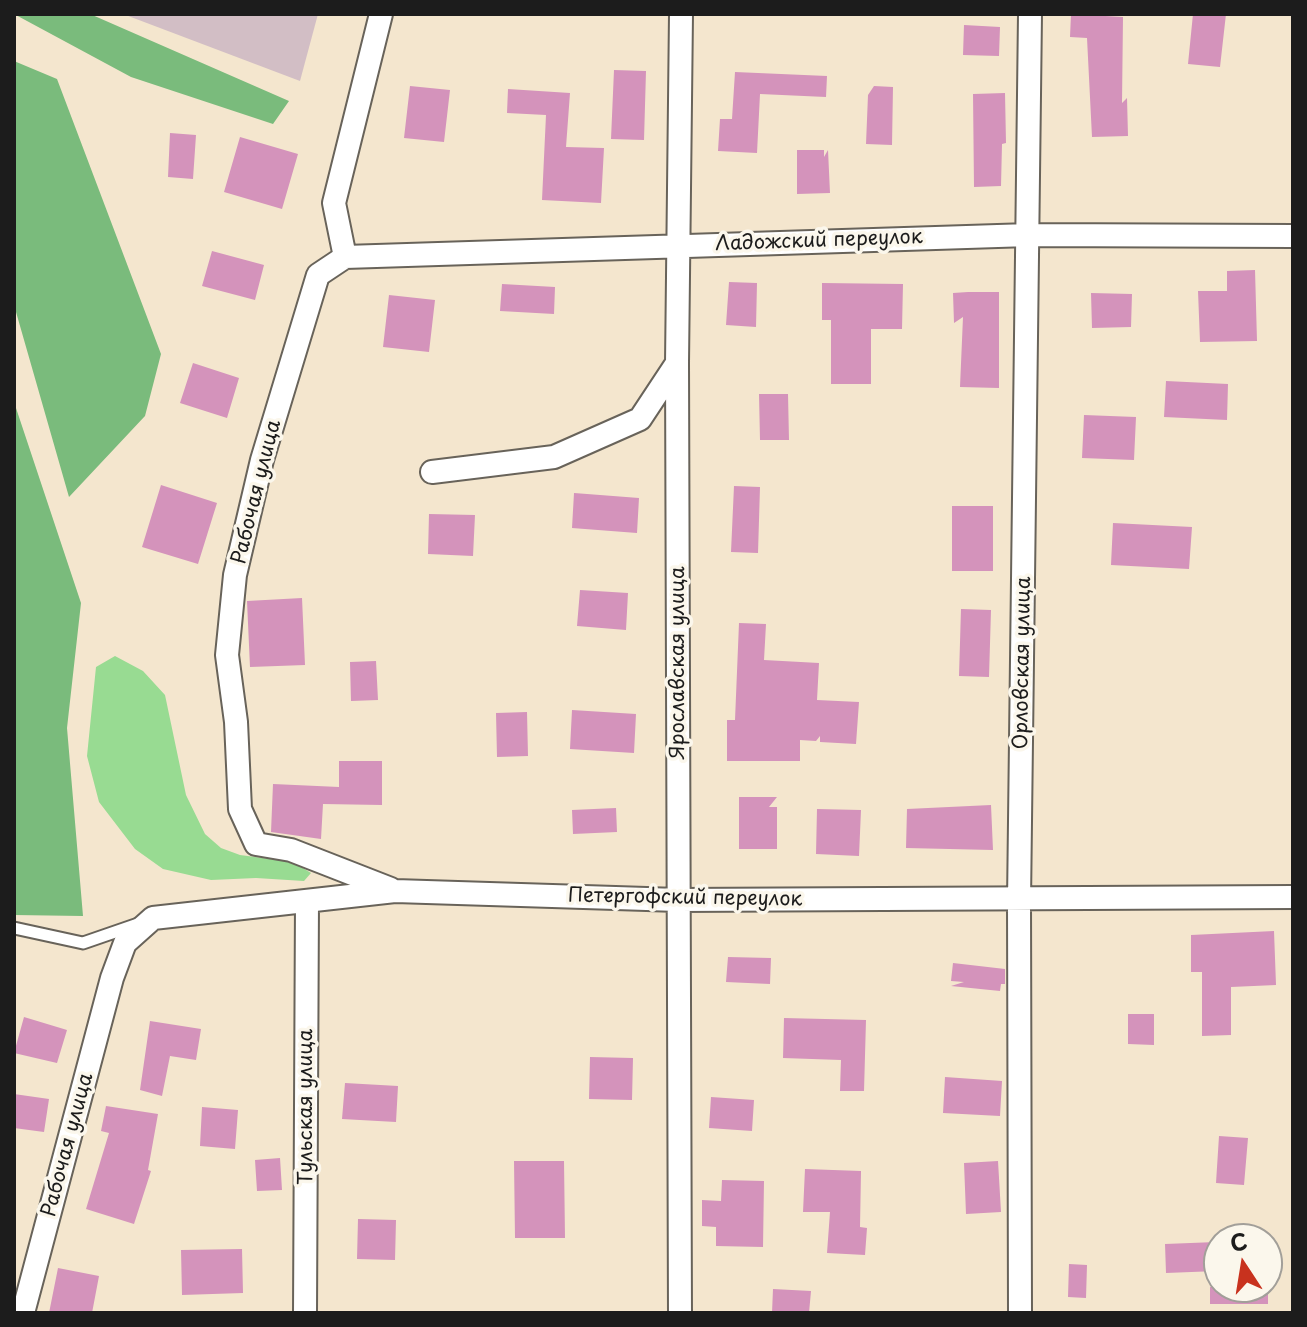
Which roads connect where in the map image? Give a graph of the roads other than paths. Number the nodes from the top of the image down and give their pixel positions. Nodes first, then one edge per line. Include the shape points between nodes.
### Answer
1 (381, 14) edge
2 (681, 14) edge
3 (1030, 14) edge
4 (1029, 235) junction
5 (1293, 236) edge
6 (680, 245) junction
7 (345, 257) junction
8 (677, 363) junction
9 (432, 472) dead end
10 (395, 891) junction
11 (1293, 897) edge
12 (678, 900) junction
13 (307, 901) junction
14 (1019, 901) junction
15 (153, 918) junction
16 (14, 928) edge
17 (23, 1313) edge
18 (305, 1313) edge
19 (680, 1313) edge
20 (1020, 1313) edge

1 - 7 street via 334,203
2 - 6 street, Ярославская улица
3 - 4 street, Орловская улица
4 - 5 street, Ладожский переулок
4 - 6 street, Ладожский переулок
4 - 14 street, Орловская улица
6 - 7 street, Ладожский переулок
6 - 8 street, Ярославская улица
7 - 10 street, Рабочая улица via 318,275 262,460 235,575 227,655 240,809 256,844 291,850
8 - 9 street via 640,419 554,457
8 - 12 street, Ярославская улица
10 - 12 street, Петергофский переулок
10 - 13 street, Петергофский переулок
11 - 14 street, Петергофский переулок
12 - 14 street, Петергофский переулок
12 - 19 street, Ярославская улица
13 - 15 street, Петергофский переулок
13 - 18 street, Тульская улица
14 - 20 street, Орловская улица
15 - 16 lane via 83,943
15 - 17 street, Рабочая улица via 125,943 112,978

